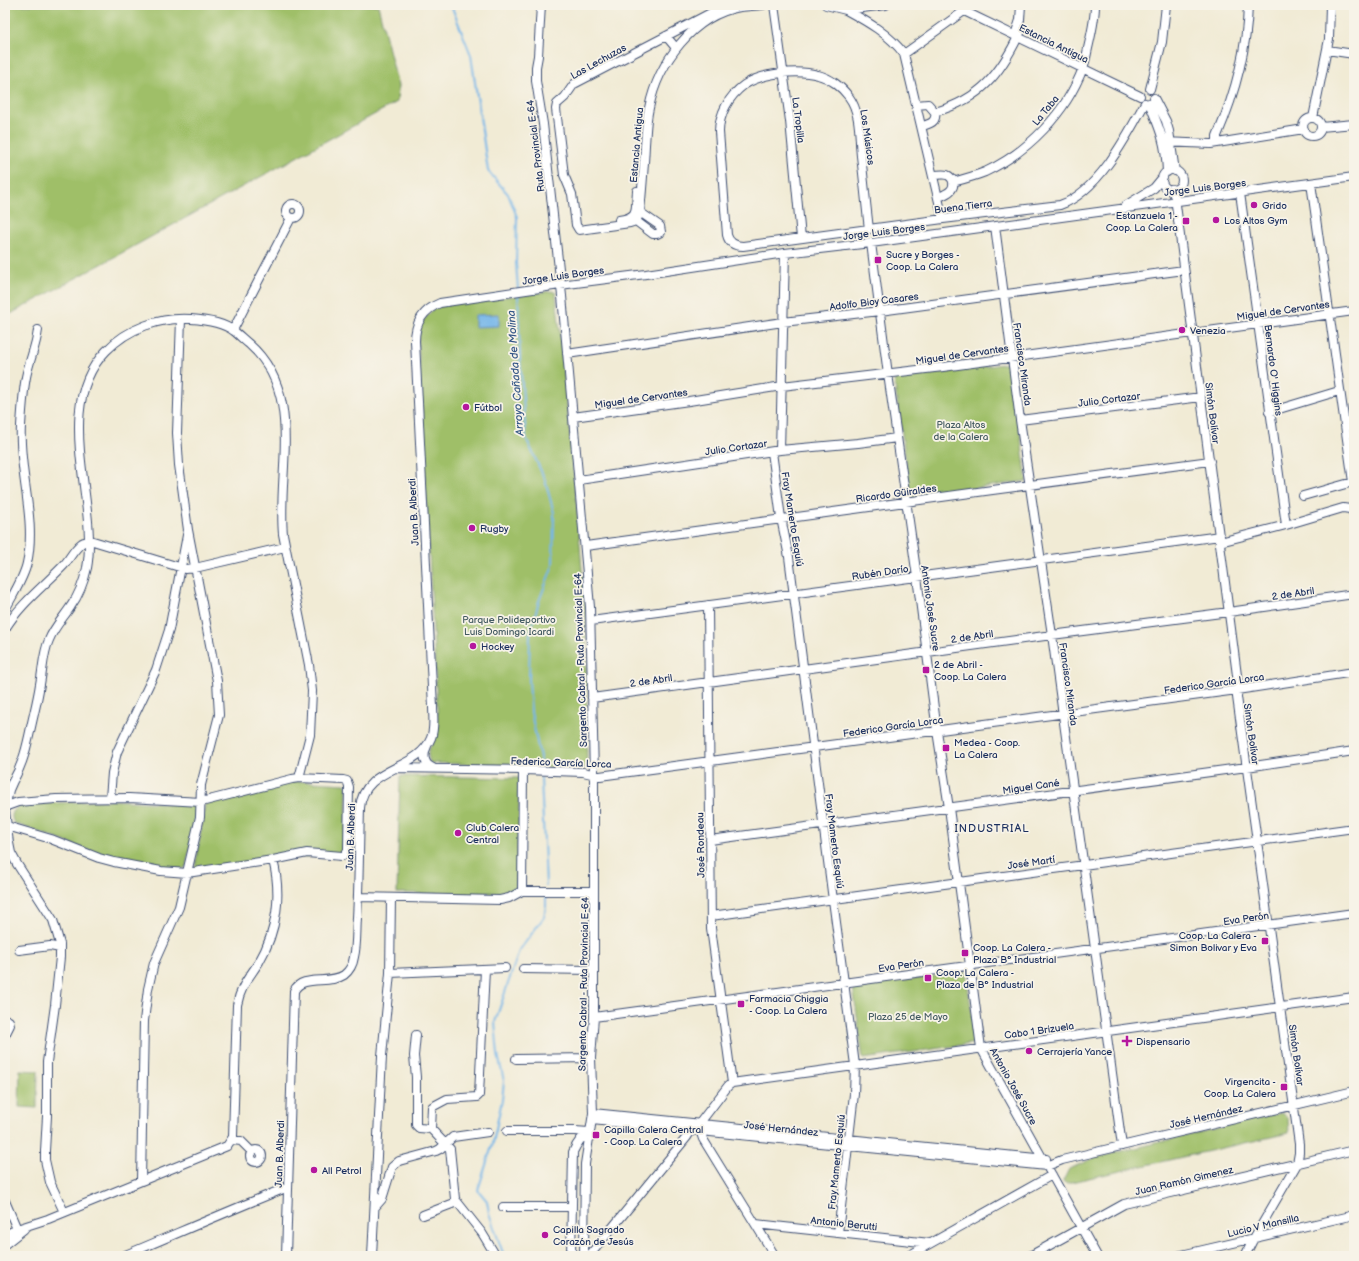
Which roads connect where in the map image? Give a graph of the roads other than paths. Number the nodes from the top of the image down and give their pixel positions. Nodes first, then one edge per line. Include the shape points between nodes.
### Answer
1 (541, 5) edge
2 (726, 5) edge
3 (763, 5) edge
4 (774, 5) edge
5 (830, 5) edge
6 (886, 5) edge
7 (1021, 5) edge
8 (1095, 5) edge
9 (1166, 5) edge
10 (1248, 5) edge
11 (1330, 5) edge
12 (738, 6) edge
13 (868, 7) junction
14 (965, 7) edge
15 (846, 10) junction
16 (703, 20) junction
17 (864, 20) junction
18 (1017, 34) junction
19 (666, 36) junction
20 (675, 47) junction
21 (1327, 50) junction
22 (904, 54) junction
23 (1354, 54) edge
24 (1084, 66) junction
25 (782, 74) junction
26 (1147, 97) junction
27 (916, 105) junction
28 (935, 112) junction
29 (1313, 118) junction
30 (1354, 124) edge
31 (922, 126) junction
32 (1321, 127) junction
33 (1304, 129) junction
34 (1168, 142) junction
35 (1216, 143) junction
36 (1169, 169) junction
37 (934, 175) junction
38 (1354, 177) edge
39 (953, 182) junction
40 (1311, 183) junction
41 (1181, 184) junction
42 (1171, 190) junction
43 (1240, 193) junction
44 (938, 197) junction
45 (1175, 201) junction
46 (1121, 209) junction
47 (638, 210) junction
48 (291, 218) dead end
49 (633, 219) junction
50 (943, 219) junction
51 (995, 226) junction
52 (869, 229) junction
53 (801, 238) junction
54 (871, 244) junction
55 (735, 245) joint
56 (785, 253) junction
57 (1184, 270) junction
58 (560, 285) junction
59 (1003, 294) junction
60 (880, 311) junction
61 (1354, 311) edge
62 (1329, 314) junction
63 (422, 316) joint
64 (181, 319) junction
65 (783, 322) junction
66 (1258, 324) junction
67 (38, 330) dead end
68 (233, 330) junction
69 (1192, 333) junction
70 (567, 354) junction
71 (1012, 358) junction
72 (888, 374) junction
73 (782, 386) junction
74 (1339, 391) junction
75 (1201, 397) junction
76 (1269, 412) junction
77 (573, 417) junction
78 (1020, 420) junction
79 (897, 438) junction
80 (776, 451) junction
81 (1210, 461) junction
82 (579, 480) junction
83 (1353, 482) edge
84 (1030, 485) junction
85 (1303, 496) dead end
86 (906, 502) junction
87 (1354, 513) edge
88 (781, 518) junction
89 (1286, 526) junction
90 (188, 530) junction
91 (1220, 539) junction
92 (89, 541) junction
93 (586, 546) junction
94 (285, 547) junction
95 (1041, 560) junction
96 (180, 568) junction
97 (195, 568) junction
98 (917, 576) junction
99 (794, 594) junction
100 (1354, 594) edge
101 (708, 605) junction
102 (5, 610) edge
103 (1229, 612) junction
104 (591, 621) junction
105 (5, 629) edge
106 (1052, 635) junction
107 (927, 652) junction
108 (803, 669) junction
109 (1354, 672) edge
110 (709, 682) junction
111 (1237, 690) junction
112 (592, 698) junction
113 (1063, 713) junction
114 (937, 730) junction
115 (428, 744) junction
116 (813, 747) junction
117 (1354, 751) edge
118 (709, 762) junction
119 (1247, 767) junction
120 (396, 768) junction
121 (433, 768) junction
122 (523, 770) junction
123 (594, 774) junction
124 (299, 778) junction
125 (13, 781) junction
126 (1073, 790) junction
127 (5, 794) edge
128 (110, 798) junction
129 (201, 802) junction
130 (6, 807) edge
131 (949, 808) junction
132 (6, 824) edge
133 (824, 824) junction
134 (1354, 828) edge
135 (710, 840) junction
136 (1257, 842) junction
137 (273, 860) junction
138 (1083, 866) junction
139 (187, 873) junction
140 (958, 882) junction
141 (522, 890) junction
142 (594, 891) junction
143 (358, 897) junction
144 (391, 898) junction
145 (833, 900) junction
146 (1354, 913) edge
147 (711, 916) junction
148 (1269, 925) junction
149 (60, 948) junction
150 (1095, 949) junction
151 (19, 950) dead end
152 (970, 966) junction
153 (505, 968) dead end
154 (485, 969) junction
155 (523, 969) dead end
156 (593, 970) junction
157 (390, 972) junction
158 (845, 983) junction
159 (1354, 997) edge
160 (721, 1000) junction
161 (1280, 1007) junction
162 (594, 1017) junction
163 (5, 1019) edge
164 (1106, 1031) junction
165 (5, 1034) edge
166 (416, 1035) dead end
167 (981, 1048) junction
168 (591, 1058) junction
169 (516, 1059) dead end
170 (855, 1065) junction
171 (732, 1083) junction
172 (1354, 1091) edge
173 (1294, 1105) junction
174 (593, 1116) junction
175 (697, 1128) junction
176 (431, 1129) junction
177 (507, 1131) dead end
178 (488, 1132) dead end
179 (589, 1132) junction
180 (232, 1140) junction
181 (848, 1142) junction
182 (445, 1143) junction
183 (1122, 1146) junction
184 (1354, 1150) edge
185 (252, 1152) dead end
186 (1045, 1162) junction
187 (1297, 1164) junction
188 (1052, 1175) junction
189 (140, 1181) junction
190 (288, 1187) junction
191 (5, 1201) edge
192 (457, 1202) junction
193 (375, 1207) junction
194 (503, 1207) dead end
195 (572, 1207) junction
196 (64, 1212) junction
197 (423, 1215) dead end
198 (1354, 1215) edge
199 (756, 1224) junction
200 (28, 1226) junction
201 (1081, 1227) junction
202 (16, 1229) junction
203 (838, 1233) junction
204 (5, 1235) edge
205 (1254, 1238) junction
206 (930, 1243) junction
207 (5, 1244) edge
208 (123, 1256) edge
209 (286, 1256) edge
210 (372, 1256) edge
211 (496, 1256) edge
212 (571, 1256) edge
213 (584, 1256) edge
214 (589, 1256) edge
215 (775, 1256) edge
216 (908, 1256) edge
217 (1030, 1256) edge
218 (1097, 1256) edge
219 (1177, 1256) edge
220 (1245, 1256) edge

1 - 58 street, Ruta Provincial E-64 via 536,82 543,124
2 - 16 street, Las Lechuzas
3 - 12 street, Estancia Antigua
4 - 25 street, La Tropilla
5 - 15 street
6 - 13 street
7 - 18 street
8 - 24 street, La Taba
9 - 26 street, Buena Tierra via 1162,42
10 - 35 street via 1246,37 1235,89
11 - 21 street
12 - 16 street, Estancia Antigua
13 - 15 street
13 - 17 street via 863,13
14 - 18 street, Estancia Antigua
14 - 22 street
15 - 17 street
16 - 19 street, Las Lechuzas
16 - 20 street, Estancia Antigua
17 - 22 street via 888,37
18 - 24 street, Estancia Antigua
18 - 28 street via 1007,58 978,92 958,104
19 - 20 street
19 - 49 street, Las Lechuzas via 574,84 557,104 564,175 573,198 577,227
20 - 47 street, Estancia Antigua via 657,82 648,109
21 - 23 street
21 - 29 street
22 - 27 street
24 - 26 street, Estancia Antigua
24 - 39 street, La Taba via 1068,98 1048,125 1031,141 996,166
25 - 52 street, Los Músicos via 818,75 835,83 853,102 858,120
25 - 53 street, La Tropilla via 790,121
25 - 55 street, Los Músicos via 763,77 745,85 731,97 719,125 727,235 728,240
26 - 34 street via 1166,121
26 - 50 street, Buena Tierra via 1124,141 1105,168 1080,193 1066,202 1060,205
27 - 28 street via 928,104
27 - 31 street
28 - 31 street via 934,121
29 - 32 street via 1318,120
29 - 33 street via 1306,121
30 - 32 street
31 - 37 street
32 - 33 street via 1317,134 1312,136
33 - 35 street
34 - 35 street
34 - 36 street
36 - 41 street via 1178,172 1182,177
36 - 42 street via 1164,185
36 - 46 street via 1154,188
37 - 39 street via 946,175
37 - 44 street
38 - 40 street, Jorge Luis Borges
39 - 44 street via 953,187 948,193
40 - 43 street, Jorge Luis Borges
40 - 62 street
41 - 42 street
41 - 45 street, Simón Bolívar
42 - 45 street, Simón Bolívar
43 - 45 street, Jorge Luis Borges
43 - 66 street, Bernardo O' Higgins
44 - 50 street
45 - 46 street, Jorge Luis Borges
45 - 57 street, Simón Bolívar
46 - 51 street, Jorge Luis Borges
47 - 49 street, Estancia Antigua
47 - 49 street via 660,226 661,232 653,234
48 - 68 street
50 - 52 street, Buena Tierra
51 - 54 street, Jorge Luis Borges
51 - 59 street, Francisco Miranda
52 - 53 street, Buena Tierra
53 - 55 street, Buena Tierra
54 - 56 street, Jorge Luis Borges
54 - 60 street, Antonio José Sucre
56 - 58 street, Jorge Luis Borges
56 - 65 street, Fray Mamerto Esquiú
57 - 59 street, Adolfo Bioy Casares
57 - 69 street, Simón Bolívar
58 - 63 street, Jorge Luis Borges via 440,303 428,309
58 - 70 street, Sargento Cabral - Ruta Provincial E-64
59 - 60 street, Adolfo Bioy Casares
59 - 71 street, Francisco Miranda
60 - 65 street, Adolfo Bioy Casares
60 - 72 street, Antonio José Sucre
61 - 62 street, Miguel de Cervantes
62 - 66 street, Miguel de Cervantes
62 - 74 street
63 - 115 street, Juan B. Alberdi via 414,341 433,707 433,730
64 - 68 street via 207,321
64 - 90 street via 177,433
64 - 92 street via 156,322 135,330 106,350 89,374 81,402 80,430
65 - 70 street, Adolfo Bioy Casares
65 - 73 street, Fray Mamerto Esquiú
66 - 69 street, Miguel de Cervantes
66 - 76 street, Bernardo O' Higgins
67 - 102 street via 26,377 21,427 30,548 25,570
68 - 94 street via 267,363 280,396 285,436 282,526
69 - 71 street, Miguel de Cervantes
69 - 75 street, Simón Bolívar
70 - 77 street, Sargento Cabral - Ruta Provincial E-64
71 - 72 street, Miguel de Cervantes
71 - 78 street, Francisco Miranda
72 - 73 street, Miguel de Cervantes
72 - 79 street, Antonio José Sucre
73 - 77 street, Miguel de Cervantes
73 - 80 street, Fray Mamerto Esquiú
74 - 76 street
74 - 83 street
75 - 78 street, Julio Cortazar
75 - 81 street, Simón Bolívar
76 - 89 street, Bernardo O' Higgins
77 - 82 street, Sargento Cabral - Ruta Provincial E-64
78 - 84 street, Francisco Miranda
79 - 80 street, Julio Cortazar
79 - 86 street, Antonio José Sucre
80 - 82 street, Julio Cortazar
80 - 88 street, Fray Mamerto Esquiú
81 - 84 street, Ricardo Güiraldes
81 - 91 street, Simón Bolívar
82 - 93 street, Sargento Cabral - Ruta Provincial E-64
83 - 85 street
84 - 86 street, Ricardo Güiraldes
84 - 95 street, Francisco Miranda
86 - 88 street, Ricardo Güiraldes
86 - 98 street, Antonio José Sucre
87 - 89 street, Rubén Darío via 1343,508
88 - 93 street, Ricardo Güiraldes
88 - 99 street, Fray Mamerto Esquiú
89 - 91 street, Rubén Darío
90 - 96 street
90 - 97 street
91 - 95 street, Rubén Darío
91 - 103 street, Simón Bolívar
92 - 96 street
92 - 105 street via 81,544 46,584 16,612
92 - 125 street via 86,570 80,590 48,642 25,755
93 - 104 street, Sargento Cabral - Ruta Provincial E-64
94 - 97 street
94 - 124 street via 312,691 310,735
95 - 98 street, Rubén Darío
95 - 106 street, Francisco Miranda
96 - 97 street
96 - 128 street via 169,630 156,670 117,752
97 - 129 street via 217,681 219,708 201,785
98 - 99 street, Rubén Darío
98 - 107 street, Antonio José Sucre
99 - 101 street, Rubén Darío
99 - 108 street, Fray Mamerto Esquiú
100 - 103 street, 2 de Abril
101 - 104 street, Rubén Darío
101 - 110 street, José Rondeau
103 - 106 street, 2 de Abril
103 - 111 street, Simón Bolívar
104 - 112 street, Sargento Cabral - Ruta Provincial E-64
106 - 107 street, 2 de Abril
106 - 113 street, Francisco Miranda
107 - 108 street, 2 de Abril
107 - 114 street, Antonio José Sucre
108 - 110 street, 2 de Abril
108 - 116 street, Fray Mamerto Esquiú
109 - 111 street, Federico García Lorca
110 - 112 street, 2 de Abril
110 - 118 street, José Rondeau
111 - 113 street, Federico García Lorca
111 - 119 street, Simón Bolívar
112 - 123 street, Sargento Cabral - Ruta Provincial E-64
113 - 114 street, Federico García Lorca
113 - 126 street, Francisco Miranda
114 - 116 street, Federico García Lorca
114 - 131 street, Antonio José Sucre
115 - 120 street, Juan B. Alberdi
115 - 121 street via 424,757 426,764
116 - 118 street, Federico García Lorca
116 - 133 street, Fray Mamerto Esquiú
117 - 119 street, Miguel Cané
118 - 123 street, Federico García Lorca via 607,775
118 - 135 street, José Rondeau
119 - 126 street, Miguel Cané
119 - 136 street, Simón Bolívar
120 - 121 street, Federico García Lorca
120 - 143 street, Juan B. Alberdi via 370,784 362,796
121 - 122 street, Federico García Lorca
122 - 123 street, Federico García Lorca
122 - 141 street
123 - 142 street, Sargento Cabral - Ruta Provincial E-64
124 - 129 street
124 - 137 street via 344,780 349,783 348,849 342,856 308,853
125 - 127 street
125 - 130 street
126 - 131 street, Miguel Cané
126 - 138 street, Francisco Miranda
128 - 129 street
128 - 130 street via 18,802
129 - 139 street
130 - 132 street
131 - 133 street, Miguel Cané
131 - 140 street, Antonio José Sucre
132 - 139 street via 114,862
132 - 149 street via 11,853 53,920
133 - 135 street, Miguel Cané
133 - 145 street, Fray Mamerto Esquiú
134 - 136 street, José Martí
135 - 147 street, José Rondeau
136 - 138 street, José Martí
136 - 148 street, Simón Bolívar
137 - 139 street
137 - 180 street via 278,893 275,921 266,949 245,981 237,1005
138 - 140 street, José Martí
138 - 150 street, Francisco Miranda
139 - 189 street via 179,907 154,963 148,989 144,1021
140 - 145 street, José Martí
140 - 152 street, Antonio José Sucre
141 - 142 street
141 - 144 street via 500,900
142 - 156 street, Sargento Cabral - Ruta Provincial E-64
143 - 144 street
143 - 190 street, Juan B. Alberdi via 356,950 349,970 333,980 303,983 294,991
144 - 157 street
145 - 147 street, José Martí
145 - 158 street, Fray Mamerto Esquiú
146 - 148 street, Eva Perón
147 - 160 street, José Rondeau
148 - 150 street, Eva Perón
148 - 161 street, Simón Bolívar
149 - 151 street via 50,946
149 - 196 street via 47,1062 45,1151 50,1182
150 - 152 street, Eva Perón
150 - 164 street, Francisco Miranda
152 - 158 street, Eva Perón
152 - 167 street, Antonio José Sucre
153 - 154 street
154 - 157 street
154 - 176 street via 480,1093 477,1097 447,1099 432,1107
155 - 156 street
156 - 162 street, Sargento Cabral - Ruta Provincial E-64
157 - 193 street via 382,1056
158 - 160 street, Eva Perón
158 - 170 street, Fray Mamerto Esquiú
159 - 161 street, Cabo 1 Brizuela
160 - 162 street, Eva Perón
160 - 171 street, José Rondeau
161 - 164 street, Cabo 1 Brizuela
161 - 173 street, Simón Bolívar
162 - 168 street, Sargento Cabral - Ruta Provincial E-64
163 - 165 street via 10,1025
164 - 167 street, Cabo 1 Brizuela
164 - 183 street, Francisco Miranda
166 - 176 street via 416,1124 419,1128
167 - 170 street, Cabo 1 Brizuela
167 - 186 street, Antonio José Sucre
168 - 169 street
168 - 174 street, Sargento Cabral - Ruta Provincial E-64
170 - 171 street, Cabo 1 Brizuela
170 - 181 street, Fray Mamerto Esquiú
171 - 175 street
172 - 173 street, José Hernández
173 - 183 street, José Hernández
173 - 187 street, Simón Bolívar via 1299,1153
174 - 175 street, José Hernández
174 - 179 street, Sargento Cabral - Ruta Provincial E-64
175 - 181 street, José Hernández
175 - 199 street
175 - 214 street
176 - 182 street
177 - 179 street
178 - 182 street via 453,1137
179 - 195 street, Sargento Cabral - Ruta Provincial E-64 via 583,1136 573,1152
179 - 213 street, Sargento Cabral - Ruta Provincial E-64 via 585,1164
180 - 185 street via 241,1141
180 - 189 street via 227,1146
181 - 186 street, José Hernández
181 - 203 street, Fray Mamerto Esquiú
182 - 192 street via 450,1149 454,1195
182 - 193 street via 436,1151 395,1163 382,1199
183 - 186 street, José Hernández
184 - 187 street, Juan Ramón Gimenez
186 - 188 street, Antonio José Sucre
187 - 201 street, Juan Ramón Gimenez via 1124,1204
187 - 205 street, Simón Bolívar
188 - 201 street, Antonio José Sucre
188 - 206 street
189 - 196 street
190 - 208 street
190 - 209 street, Juan B. Alberdi
191 - 202 street
192 - 197 street
192 - 211 street via 482,1233
193 - 210 street
194 - 195 street
195 - 212 street, Sargento Cabral - Ruta Provincial E-64
196 - 200 street
198 - 205 street, Lucio V Mansilla
199 - 203 street, Antonio Berutti
199 - 215 street
200 - 202 street
200 - 207 street
201 - 217 street, Juan Ramón Gimenez
201 - 218 street, Antonio José Sucre
202 - 204 street
203 - 206 street, Antonio Berutti
205 - 219 street, Lucio V Mansilla
205 - 220 street, Simón Bolívar
206 - 216 street

